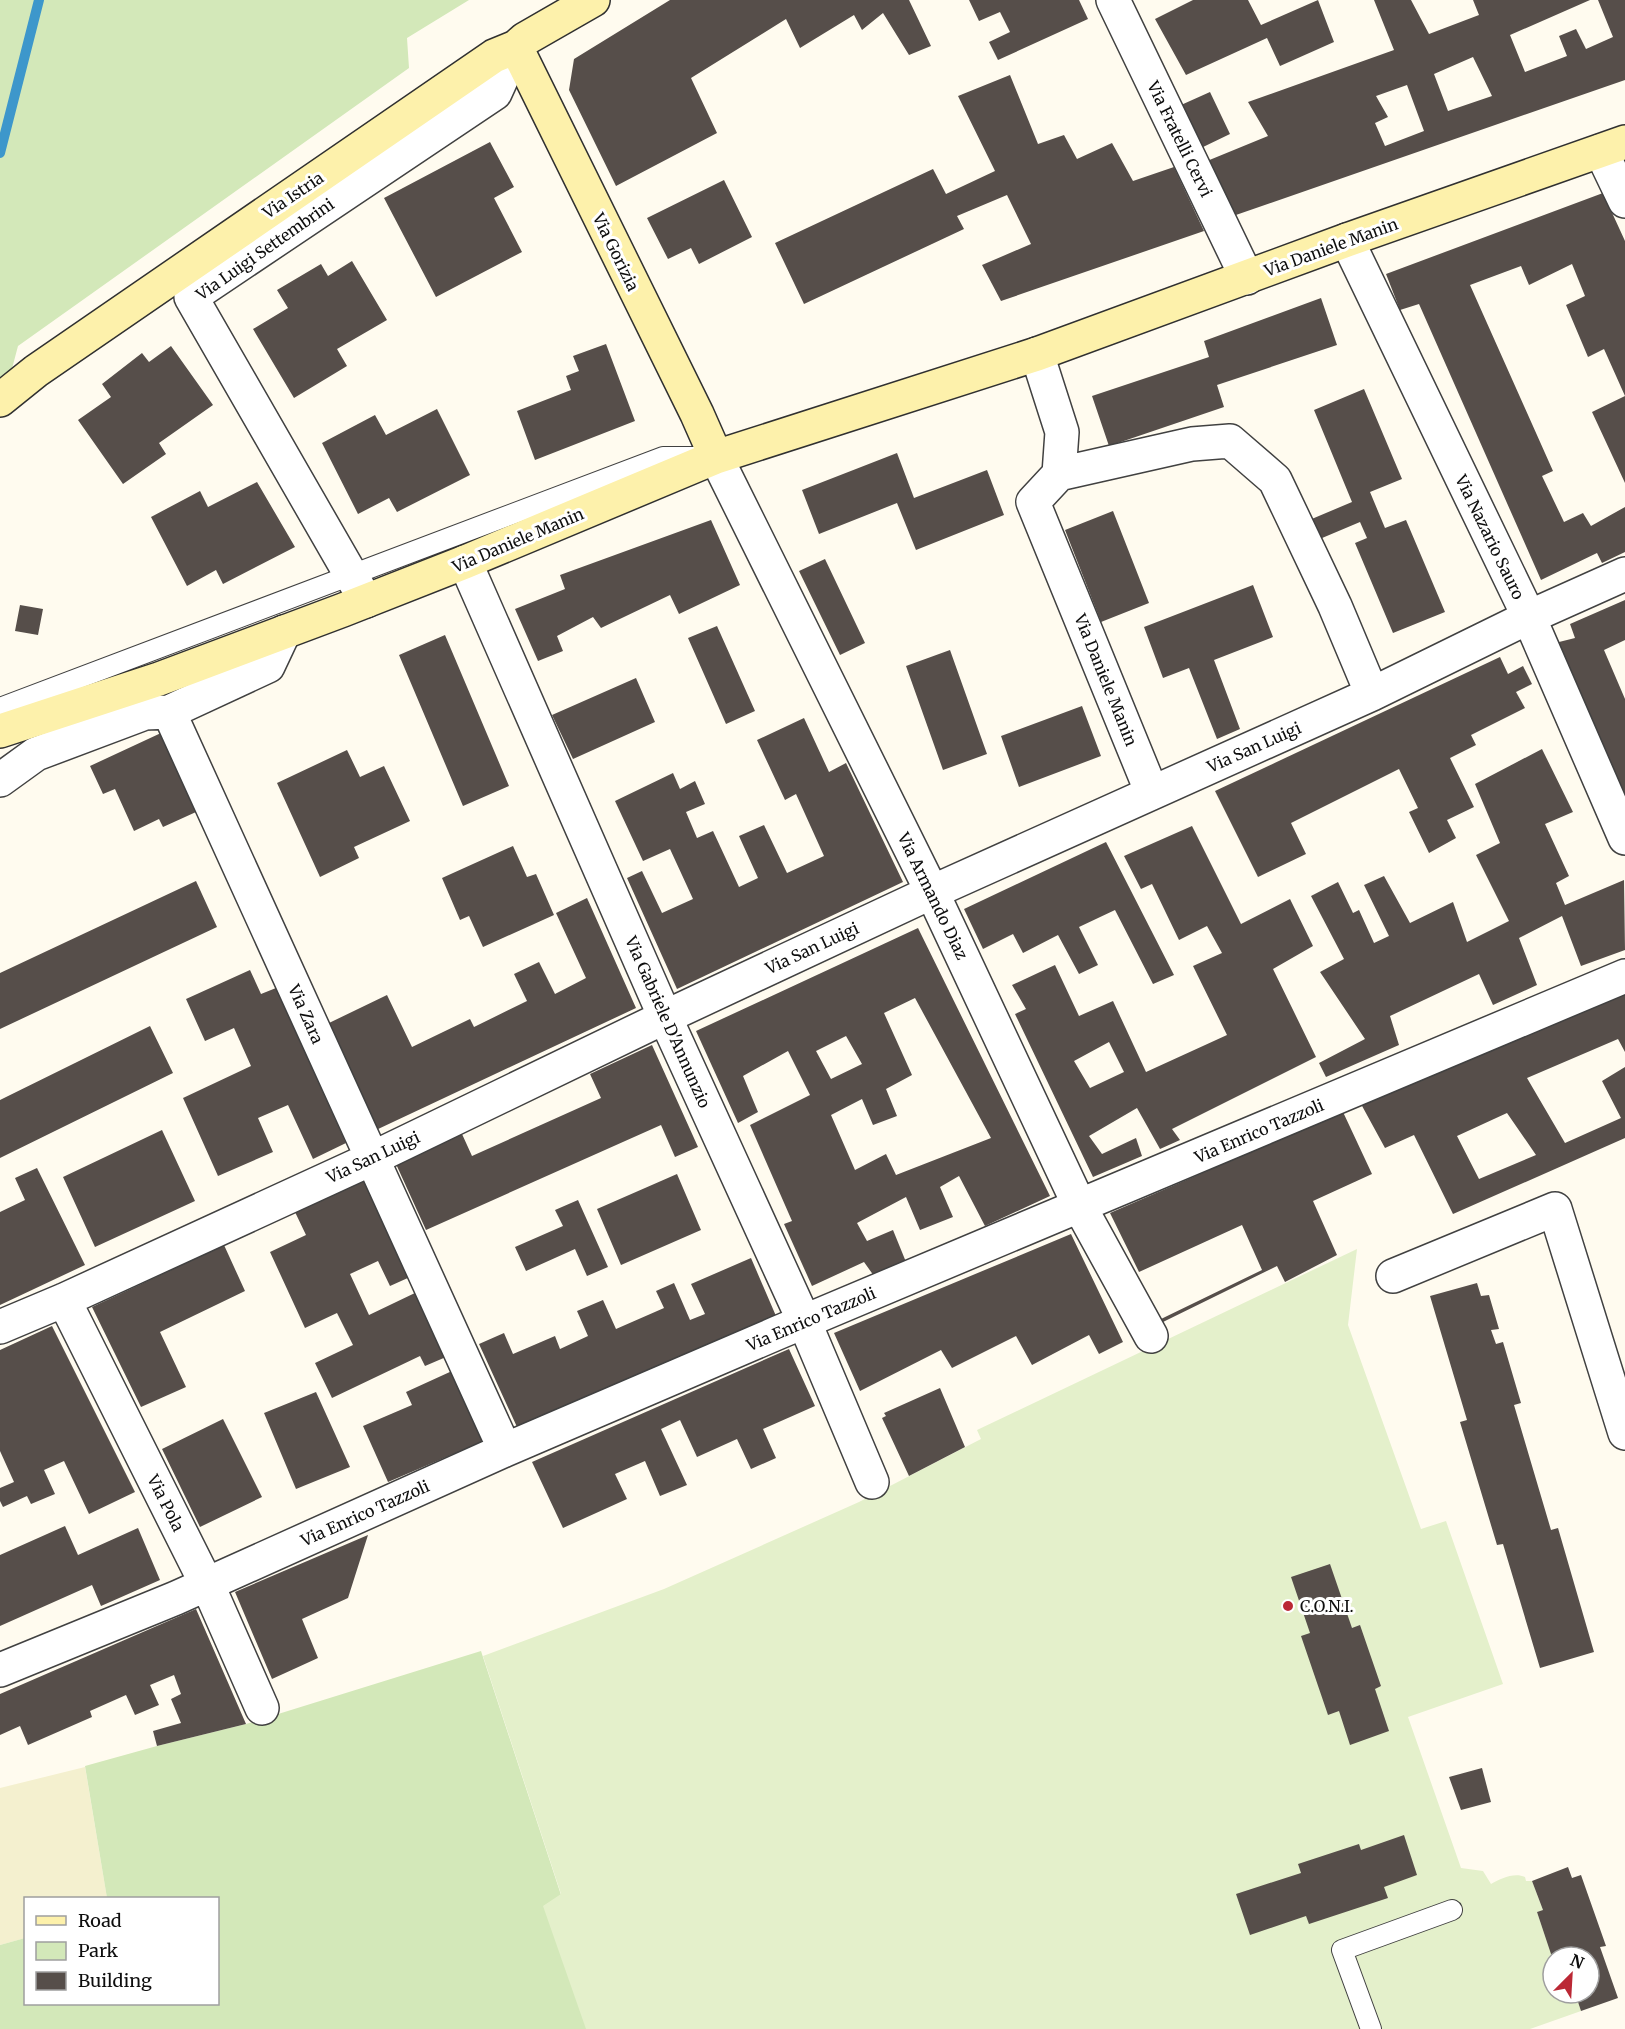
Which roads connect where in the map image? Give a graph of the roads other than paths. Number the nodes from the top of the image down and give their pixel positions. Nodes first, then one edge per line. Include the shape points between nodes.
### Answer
1 (593, 0) edge
2 (1123, 3) edge
3 (516, 47) junction
4 (1613, 146) edge
5 (1625, 201) edge
6 (1347, 240) junction
7 (1247, 278) junction
8 (1037, 354) junction
9 (38, 377) junction
10 (0, 400) edge
11 (0, 414) edge
12 (716, 457) junction
13 (1059, 474) junction
14 (465, 562) junction
15 (1625, 574) edge
16 (359, 588) junction
17 (1529, 617) junction
18 (284, 632) junction
19 (1372, 694) junction
20 (0, 708) edge
21 (169, 712) junction
22 (0, 731) edge
23 (0, 780) edge
24 (1152, 793) junction
25 (1625, 838) edge
26 (932, 892) junction
27 (1625, 976) edge
28 (665, 1017) junction
29 (371, 1159) junction
30 (1080, 1207) junction
31 (1394, 1276) dead end
32 (64, 1300) junction
33 (804, 1321) junction
34 (0, 1326) edge
35 (1151, 1336) dead end
36 (1623, 1423) edge
37 (505, 1450) junction
38 (872, 1482) dead end
39 (207, 1585) junction
40 (0, 1670) edge
41 (262, 1708) dead end
42 (1452, 1910) dead end
43 (1371, 2029) edge

1 - 3 main road, Via Istria
2 - 7 street, Via Fratelli Cervi
3 - 9 main road, Via Istria via 494,56
3 - 12 main road, Via Gorizia
3 - 16 street, Via Luigi Settembrini via 495,93 191,297
4 - 5 street
4 - 6 main road, Via Daniele Manin
6 - 7 main road, Via Daniele Manin
6 - 17 street, Via Nazario Sauro
7 - 8 main road, Via Daniele Manin
8 - 12 main road, Via Daniele Manin
8 - 13 street via 1062,432
9 - 10 main road, Via Istria
9 - 11 lane
12 - 14 main road, Via Daniele Manin
12 - 16 lane via 663,457
12 - 26 street, Via Armando Diaz
13 - 19 street via 1192,444 1230,441 1275,480
13 - 24 street, Via Daniele Manin via 1033,502
14 - 16 main road, Via Daniele Manin
14 - 28 street, Via Gabriele D'Annunzio
15 - 17 street, Via San Luigi
16 - 18 main road, Via Daniele Manin
16 - 20 lane
17 - 19 street, Via San Luigi
17 - 25 street, Via Nazario Sauro
18 - 21 street via 268,666
18 - 22 main road, Via Daniele Manin via 159,679
19 - 24 street, Via San Luigi
21 - 23 street via 145,713 36,754
21 - 29 street, Via Zara
24 - 26 street, Via San Luigi
26 - 28 street, Via San Luigi
26 - 30 street, Via Armando Diaz
27 - 30 street, Via Enrico Tazzoli
28 - 29 street, Via San Luigi
28 - 33 street, Via Gabriele D'Annunzio
29 - 32 street, Via San Luigi
29 - 37 street, Via Zara
30 - 33 street, Via Enrico Tazzoli
30 - 35 street, Via Armando Diaz
31 - 36 street via 1555,1209
32 - 34 street, Via San Luigi
32 - 39 street, Via Pola
33 - 37 street, Via Enrico Tazzoli
33 - 38 street, Via Gabriele D'Annunzio
37 - 39 street, Via Enrico Tazzoli
39 - 40 street, Via Enrico Tazzoli
39 - 41 street, Via Pola
42 - 43 lane via 1342,1950

